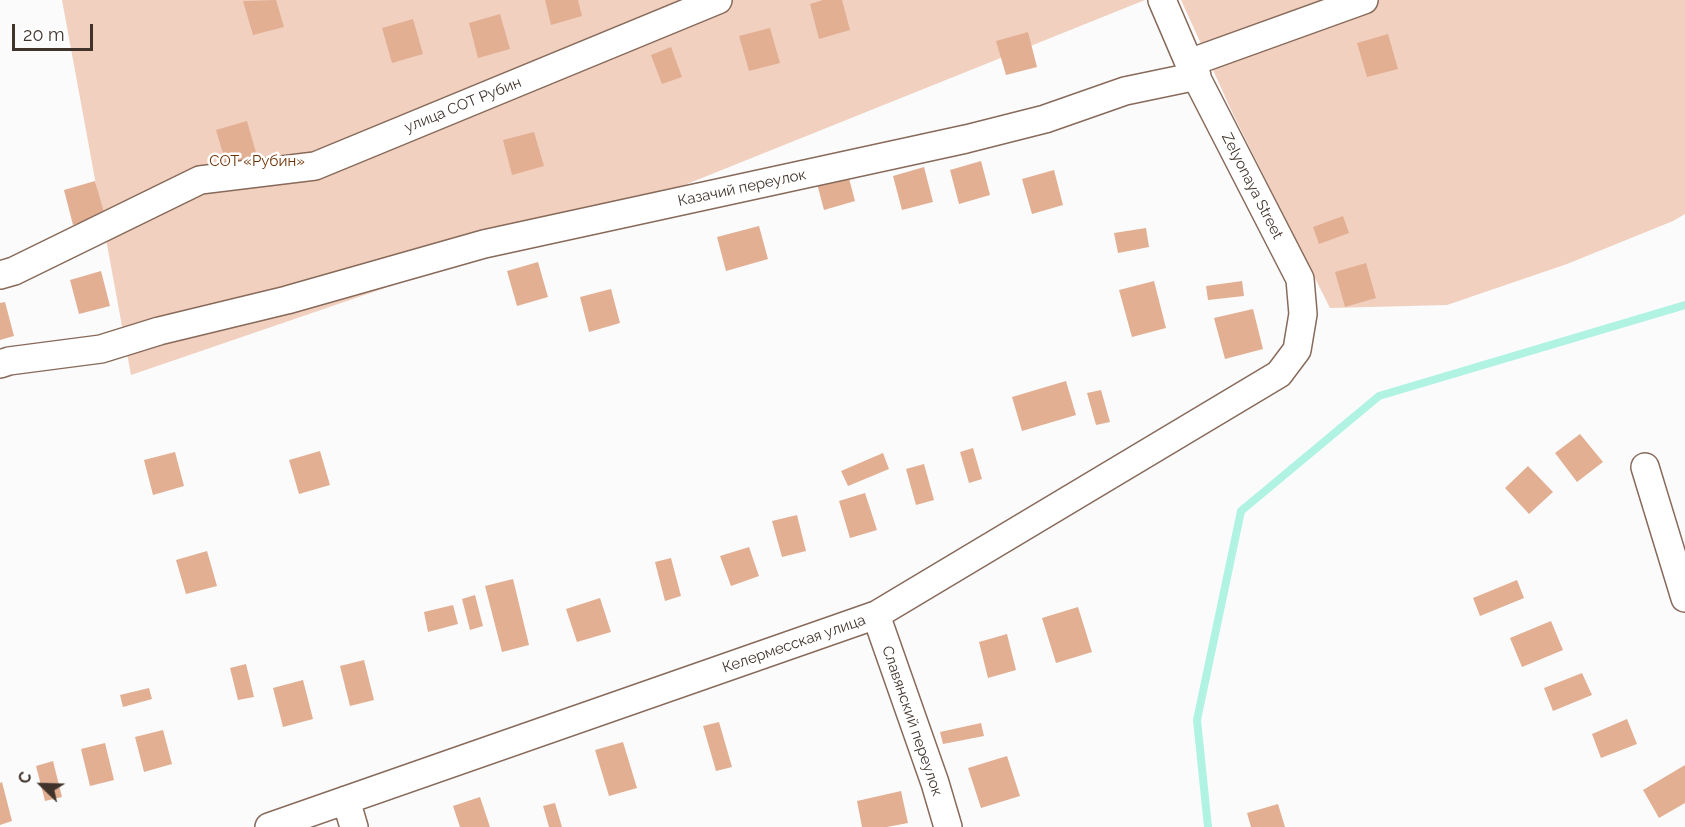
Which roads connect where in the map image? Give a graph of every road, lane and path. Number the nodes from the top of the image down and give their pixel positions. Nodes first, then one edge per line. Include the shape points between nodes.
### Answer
1 (718, 0) edge
2 (1162, 0) edge
3 (1364, 0) edge
4 (1193, 69) junction
5 (0, 274) edge
6 (0, 364) edge
7 (1279, 374) joint
8 (1645, 466) dead end
9 (1685, 598) edge
10 (876, 615) junction
11 (346, 800) junction
12 (269, 827) edge
13 (354, 827) edge
14 (948, 827) edge

1 - 5 street, улица СОТ Рубин via 315,166 200,180 14,271
2 - 4 street, Zelyonaya Street
3 - 4 street, Казачий переулок
4 - 6 street, Казачий переулок via 1045,119 966,139 484,244 101,349
4 - 7 street, Zelyonaya Street via 1300,279 1303,314 1297,350
7 - 10 street, Келермесская улица
8 - 9 street
10 - 11 street, Келермесская улица
10 - 14 street, Славянский переулок
11 - 12 street, Келермесская улица
11 - 13 street

